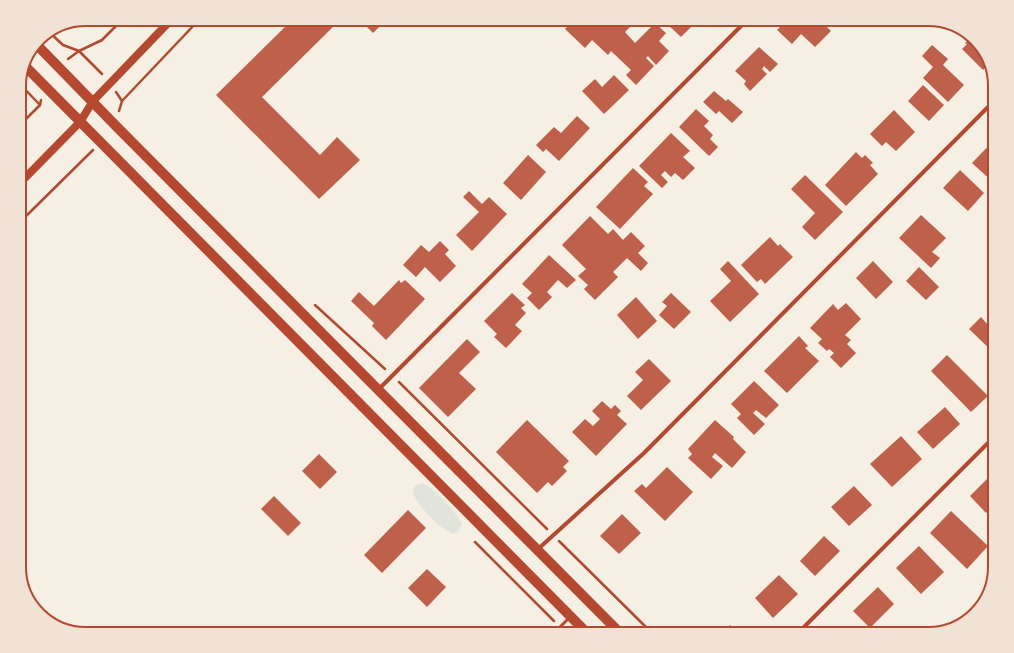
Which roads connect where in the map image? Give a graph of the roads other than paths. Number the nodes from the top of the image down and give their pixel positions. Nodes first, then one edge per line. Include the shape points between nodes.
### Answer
1 (165, 26) edge
2 (741, 26) edge
3 (40, 48) edge
4 (29, 70) edge
5 (93, 101) junction
6 (988, 107) edge
7 (80, 122) junction
8 (26, 177) edge
9 (378, 391) junction
10 (988, 443) edge
11 (537, 550) junction
12 (570, 617) junction
13 (560, 627) edge
14 (581, 627) edge
15 (614, 627) edge
16 (804, 627) edge

1 - 5 main road
2 - 9 street
3 - 5 main road
4 - 7 main road
5 - 7 main road
5 - 9 main road
6 - 11 street via 644,453
7 - 8 main road
7 - 12 main road
9 - 11 main road
10 - 16 street
11 - 15 main road
12 - 13 lane
12 - 14 main road

